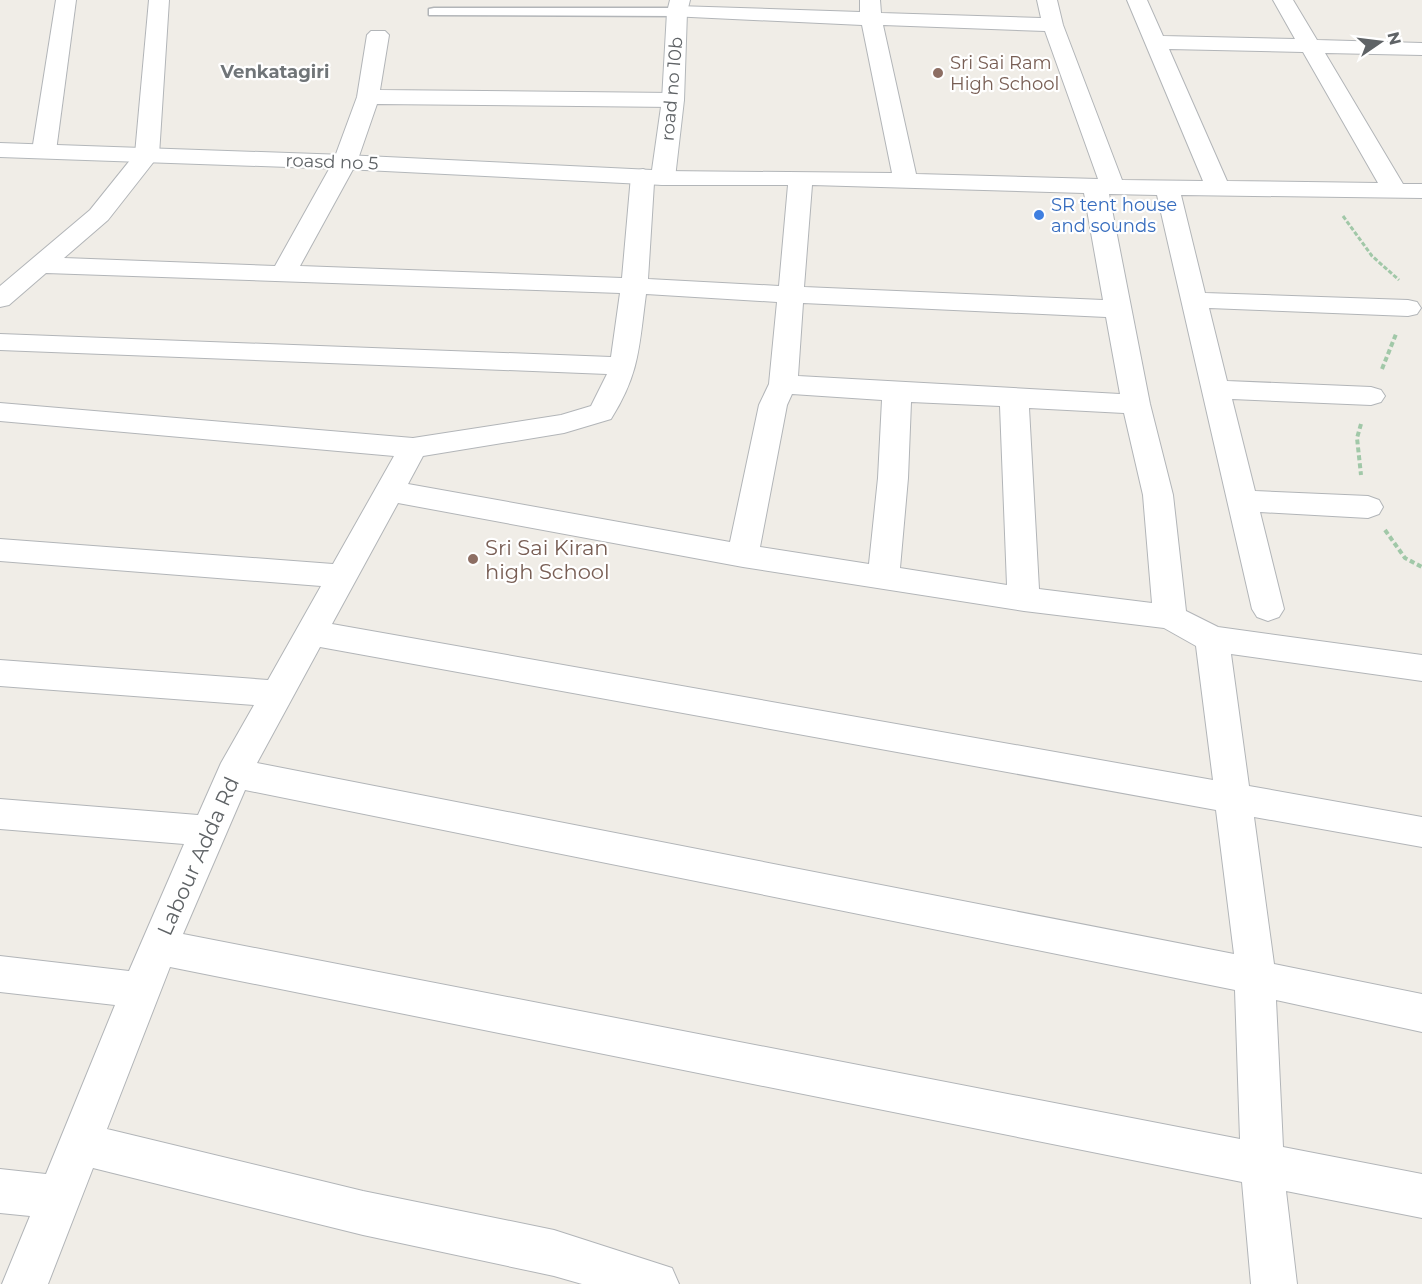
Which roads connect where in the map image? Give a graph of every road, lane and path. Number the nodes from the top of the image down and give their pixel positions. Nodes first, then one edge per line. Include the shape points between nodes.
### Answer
1 (66, 0) edge
2 (159, 0) edge
3 (1047, 0) edge
4 (1137, 0) edge
5 (1284, 0) edge
6 (679, 6) edge
7 (870, 10) edge
8 (434, 12) dead end
9 (1053, 25) junction
10 (378, 35) dead end
11 (1156, 42) junction
12 (1309, 46) junction
13 (1422, 49) edge
14 (368, 97) junction
15 (674, 100) junction
16 (0, 150) edge
17 (44, 152) junction
18 (147, 155) junction
19 (345, 162) junction
20 (653, 177) junction
21 (801, 178) junction
22 (906, 182) junction
23 (1104, 186) junction
24 (1167, 187) junction
25 (1218, 187) junction
26 (1323, 189) junction
27 (1395, 191) junction
28 (1422, 191) edge
29 (42, 265) junction
30 (284, 272) junction
31 (634, 286) junction
32 (793, 296) junction
33 (0, 299) edge
34 (1194, 300) junction
35 (1407, 308) junction
36 (1120, 309) junction
37 (0, 342) edge
38 (623, 366) junction
39 (783, 384) junction
40 (1216, 389) junction
41 (897, 392) junction
42 (1371, 396) junction
43 (1014, 398) junction
44 (1136, 404) junction
45 (0, 412) edge
46 (413, 448) junction
47 (389, 491) junction
48 (1242, 501) junction
49 (1368, 507) junction
50 (0, 550) edge
51 (743, 556) junction
52 (1422, 567) edge
53 (344, 576) junction
54 (883, 578) junction
55 (1024, 600) junction
56 (1268, 609) dead end
57 (1170, 617) junction
58 (312, 633) junction
59 (1212, 639) junction
60 (1422, 668) edge
61 (0, 673) edge
62 (280, 694) junction
63 (234, 773) junction
64 (1234, 798) junction
65 (0, 814) edge
66 (208, 831) junction
67 (1422, 832) edge
68 (158, 947) junction
69 (0, 974) edge
70 (1255, 978) junction
71 (141, 990) junction
72 (1422, 1013) edge
73 (82, 1144) junction
74 (1262, 1166) junction
75 (0, 1191) edge
76 (1422, 1196) edge
77 (60, 1197) junction
78 (25, 1284) edge
79 (656, 1284) edge
80 (1274, 1284) edge

1 - 17 street
2 - 18 street
3 - 9 street
4 - 11 street
5 - 12 street
6 - 7 street
6 - 8 lane
6 - 15 street, road no 10b
7 - 9 street
7 - 22 street
9 - 23 street
10 - 14 street
11 - 12 street
11 - 25 street
12 - 13 street
12 - 27 street
14 - 15 street
14 - 19 street
15 - 20 street, road no 10b
16 - 17 street, roasd no 5
17 - 18 street, roasd no 5
18 - 19 street, roasd no 5
18 - 29 street via 99,215
19 - 20 street, roasd no 5
19 - 30 street
20 - 21 street, roasd no 5
20 - 31 street, road no 10b
21 - 22 street, roasd no 5
21 - 32 street
22 - 23 street, roasd no 5
23 - 24 street, roasd no 5
23 - 36 street
24 - 25 street, roasd no 5
24 - 34 street
25 - 26 street, roasd no 5
26 - 27 street, roasd no 5
26 - 35 path via 1372,256 1414,293
27 - 28 street, roasd no 5
29 - 30 street
29 - 33 street
30 - 31 street
31 - 32 street
31 - 38 street, road no 10b
32 - 36 street
32 - 39 street
34 - 35 street
34 - 40 street
35 - 42 path
36 - 44 street
37 - 38 street
38 - 46 street, road no 10b via 601,412 564,424
39 - 41 street
39 - 51 street via 773,405
40 - 42 street
40 - 48 street
41 - 43 street
41 - 54 street
42 - 49 path via 1357,438
43 - 44 street
43 - 55 street
44 - 57 street via 1158,495
45 - 46 street, road no 10b
46 - 47 street, Labour Adda Rd
47 - 51 street
47 - 53 street, Labour Adda Rd
48 - 49 street
48 - 56 street
49 - 52 path via 1405,558
50 - 53 street
51 - 54 street
53 - 58 street, Labour Adda Rd
54 - 55 street
55 - 57 street
57 - 59 street
58 - 62 street, Labour Adda Rd
58 - 64 street
59 - 60 street
59 - 64 street
61 - 62 street
62 - 63 street, Labour Adda Rd
63 - 66 street, Labour Adda Rd
63 - 70 street via 1215,966
64 - 67 street
64 - 70 street
65 - 66 street
66 - 68 street, Labour Adda Rd
68 - 71 street, Labour Adda Rd
68 - 74 street
69 - 71 street
70 - 72 street
70 - 74 street
71 - 73 street, Labour Adda Rd
73 - 77 street, Labour Adda Rd
73 - 79 street via 363,1213 554,1253
74 - 76 street
74 - 80 street
75 - 77 street
77 - 78 street, Labour Adda Rd

